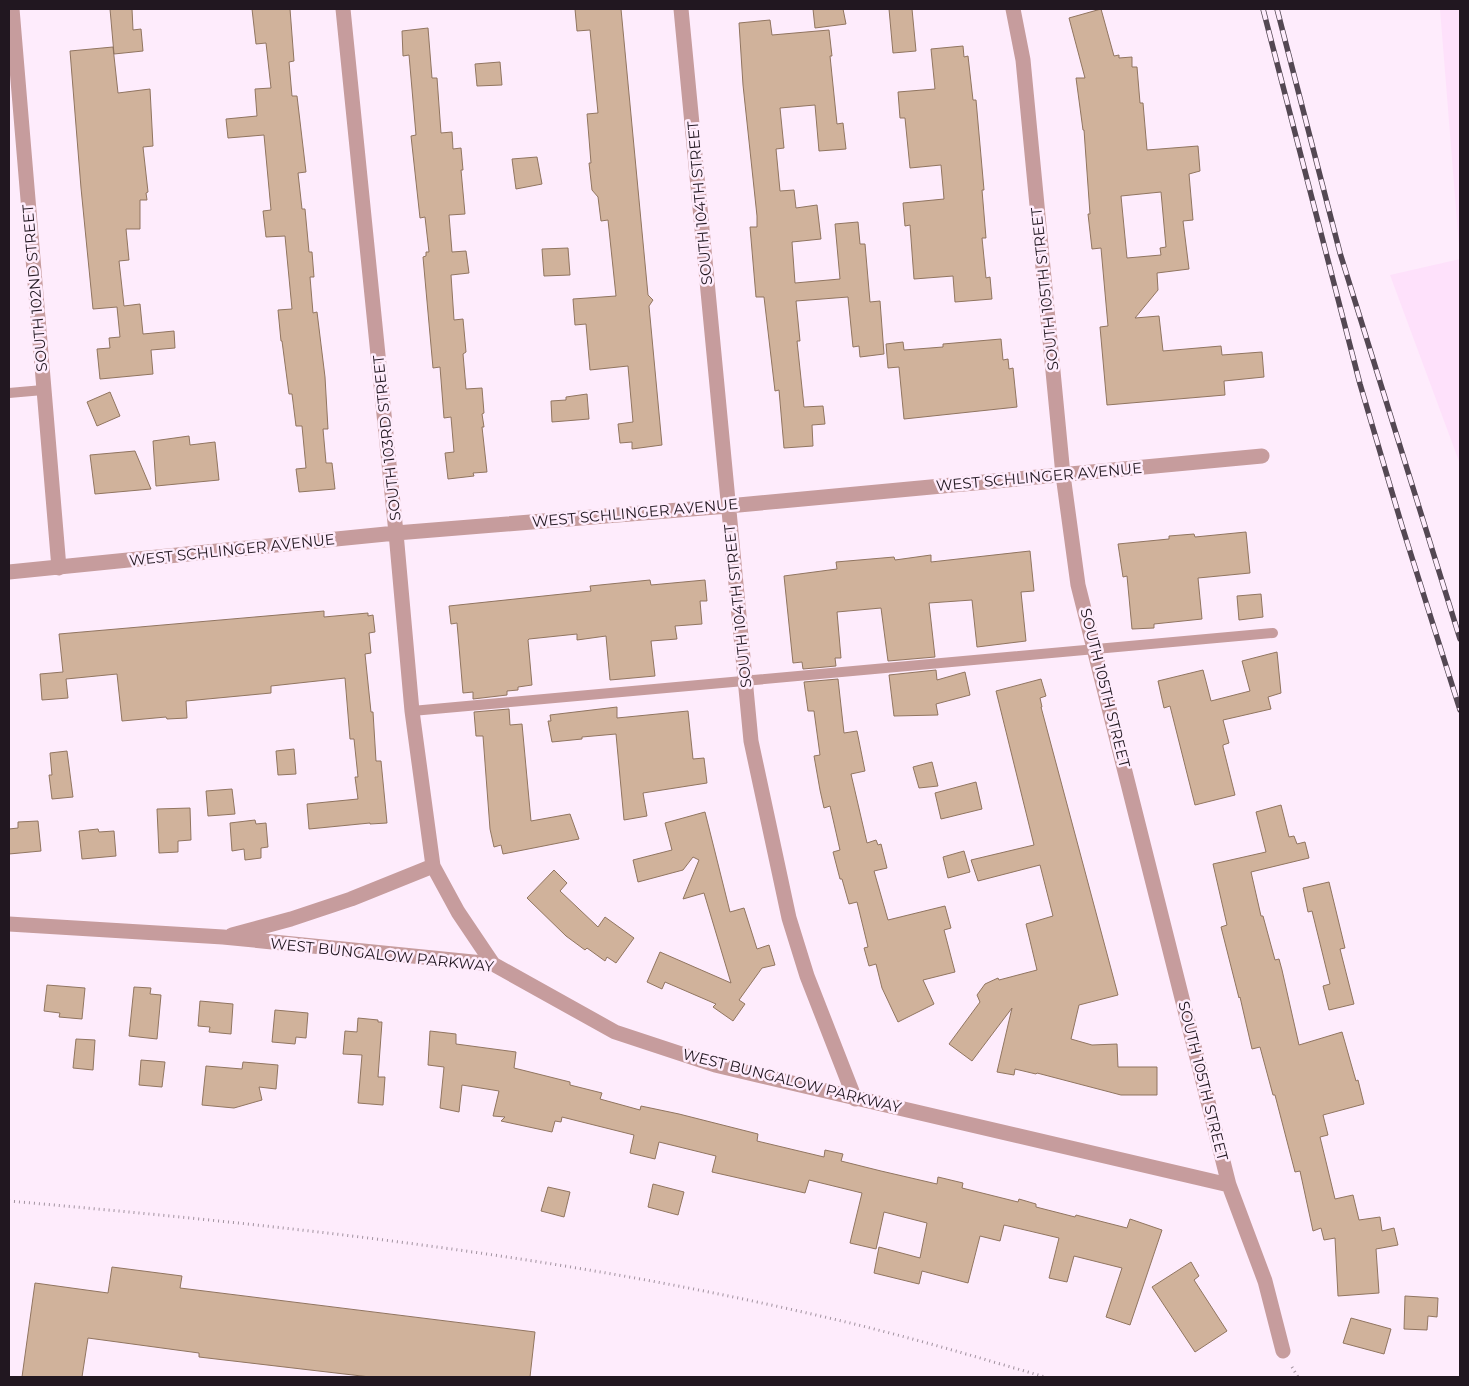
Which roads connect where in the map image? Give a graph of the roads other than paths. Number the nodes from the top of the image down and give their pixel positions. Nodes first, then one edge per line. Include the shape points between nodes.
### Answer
1 (12, 9) edge
2 (343, 9) edge
3 (681, 9) edge
4 (1013, 9) edge
5 (43, 390) junction
6 (9, 393) edge
7 (1262, 456) dead end
8 (1063, 475) junction
9 (728, 506) junction
10 (396, 533) junction
11 (59, 568) junction
12 (9, 572) edge
13 (1273, 633) dead end
14 (1094, 648) junction
15 (746, 680) junction
16 (412, 711) junction
17 (433, 866) junction
18 (9, 924) edge
19 (223, 938) junction
20 (494, 964) junction
21 (855, 1099) junction
22 (1229, 1185) junction
23 (1283, 1351) dead end

1 - 5 street, SOUTH 102ND STREET
2 - 10 street, SOUTH 103RD STREET
3 - 9 street, SOUTH 104TH STREET
4 - 8 street, SOUTH 105TH STREET via 1023,60
5 - 6 lane
5 - 11 street, SOUTH 102ND STREET
7 - 8 street, WEST SCHLINGER AVENUE
8 - 9 street, WEST SCHLINGER AVENUE
8 - 14 street, SOUTH 105TH STREET via 1078,585
9 - 10 street, WEST SCHLINGER AVENUE
9 - 15 street, SOUTH 104TH STREET
10 - 11 street, WEST SCHLINGER AVENUE
10 - 16 street, SOUTH 103RD STREET
11 - 12 street, WEST SCHLINGER AVENUE
13 - 14 lane
14 - 15 lane
14 - 22 street, SOUTH 105TH STREET
15 - 16 lane
15 - 21 street, SOUTH 104TH STREET via 751,741 789,918 807,976
16 - 17 street, SOUTH 103RD STREET
17 - 19 street via 300,916
17 - 20 street, SOUTH 103RD STREET via 458,912
18 - 19 street, WEST BUNGALOW PARKWAY
19 - 20 street, WEST BUNGALOW PARKWAY
20 - 21 street, WEST BUNGALOW PARKWAY via 615,1032 715,1065
21 - 22 street, WEST BUNGALOW PARKWAY
22 - 23 street, SOUTH 105TH STREET via 1265,1281

